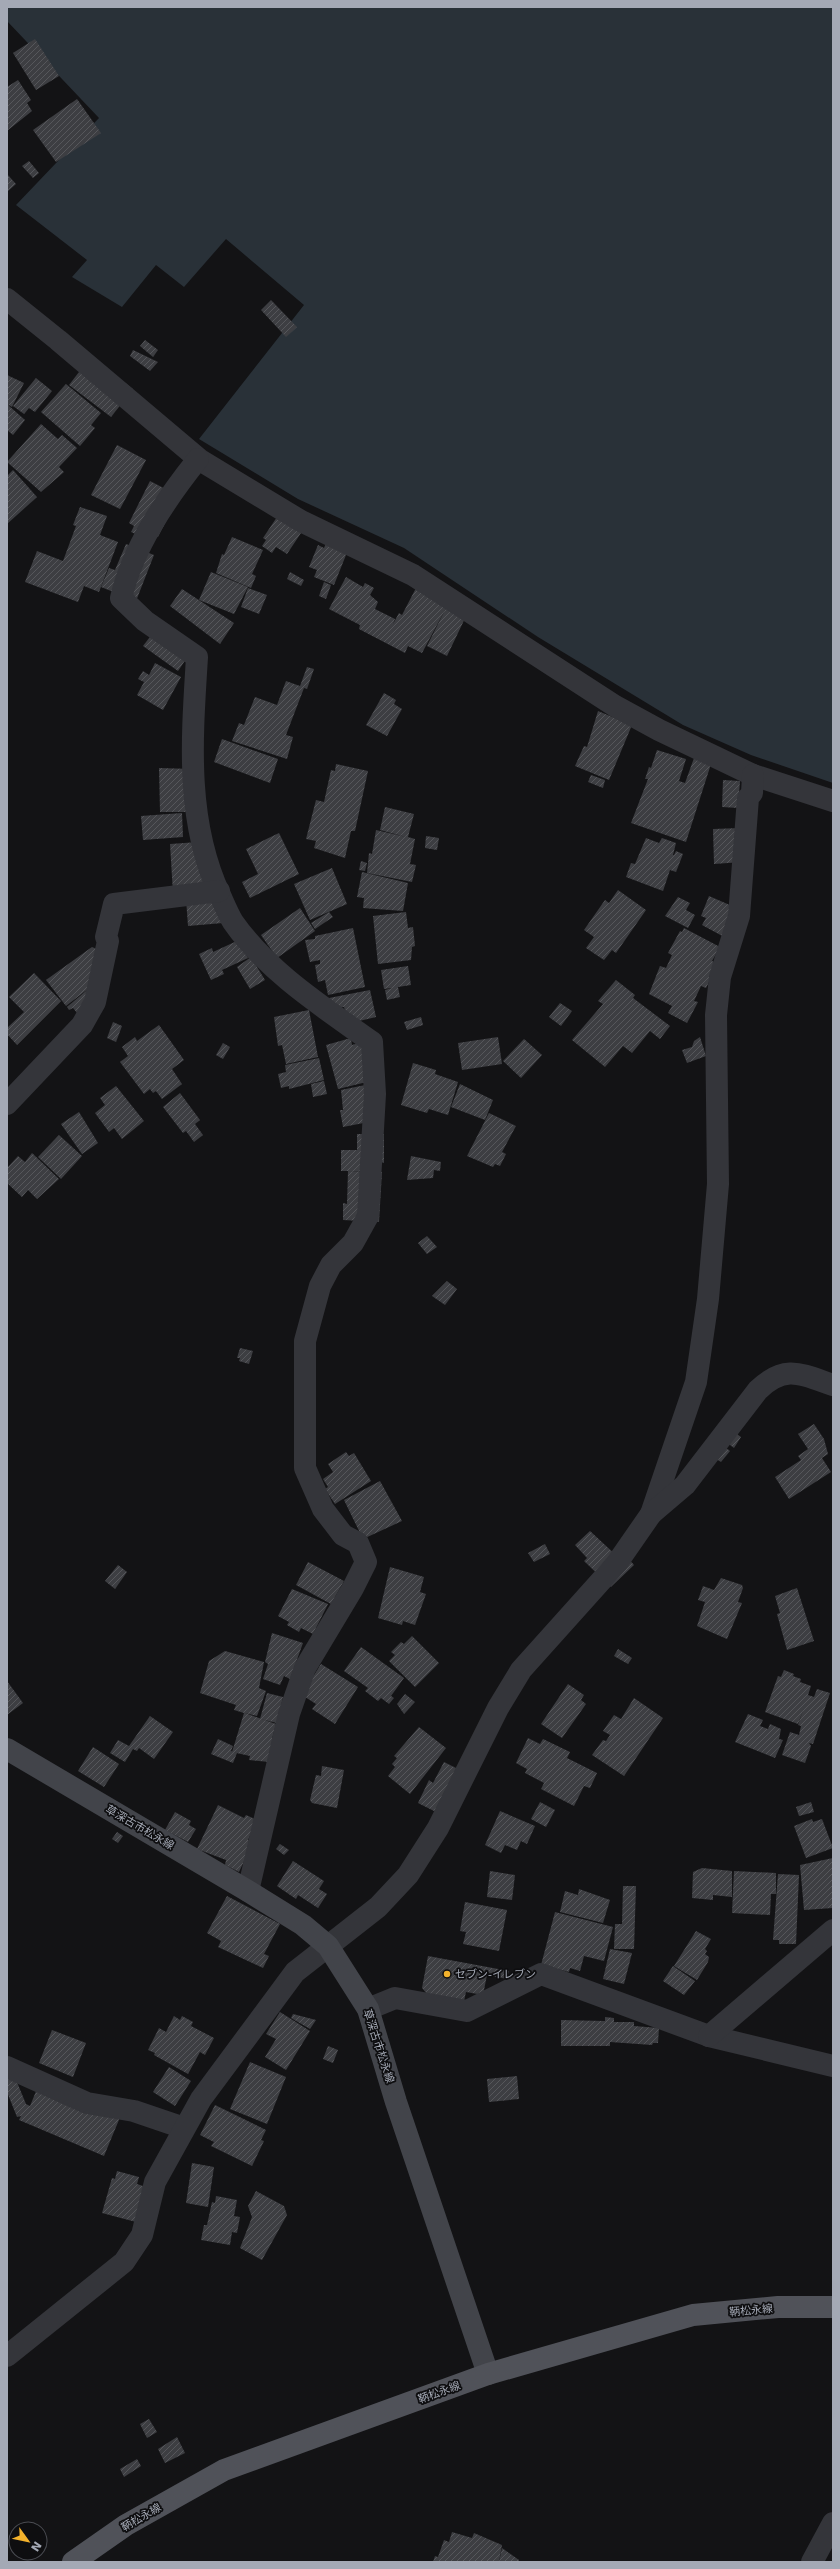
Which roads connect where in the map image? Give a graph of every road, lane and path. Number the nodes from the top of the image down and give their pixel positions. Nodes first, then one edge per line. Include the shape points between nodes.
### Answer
1 (7, 299) edge
2 (198, 459) junction
3 (753, 775) junction
4 (833, 801) edge
5 (218, 891) junction
6 (7, 1104) edge
7 (833, 1385) edge
8 (651, 1514) junction
9 (7, 1749) edge
10 (248, 1891) junction
11 (833, 1930) edge
12 (328, 1946) junction
13 (368, 2009) junction
14 (709, 2036) junction
15 (833, 2066) edge
16 (7, 2067) edge
17 (184, 2128) junction
18 (833, 2307) edge
19 (7, 2356) edge
20 (488, 2374) junction
21 (833, 2523) edge
22 (73, 2562) edge
23 (812, 2562) edge

1 - 2 street
2 - 3 street via 301,521 413,575 615,706
2 - 5 street via 156,517 125,580 121,598 145,621 197,657 192,745 195,811 206,863
3 - 4 street
3 - 8 street via 752,792 748,798 739,916 720,977 716,1015 718,1184 696,1382
5 - 6 street via 114,904 95,1002 82,1025
5 - 10 street via 233,922 262,956 307,995 372,1042 375,1094 368,1216 353,1243 331,1265 320,1286 305,1341 305,1468 323,1509 343,1535 358,1543 366,1562 305,1668 289,1714
7 - 8 street via 806,1376 783,1373 770,1378 685,1485
8 - 12 street via 617,1563 521,1670 498,1708 438,1828 408,1874 378,1907
9 - 10 main road, 草深古市松永線
10 - 12 main road, 草深古市松永線 via 303,1925
11 - 14 street
12 - 13 main road, 草深古市松永線
12 - 17 street via 295,1972 201,2099
13 - 14 street via 395,1998 467,2011 542,1974
13 - 20 main road, 草深古市松永線 via 396,2102
14 - 15 street
16 - 17 street via 87,2103 134,2111
17 - 19 street via 155,2182 142,2235 124,2262
18 - 20 main road, 鞆松永線 via 778,2307 693,2315
20 - 22 main road, 鞆松永線 via 224,2470 126,2525
21 - 23 street

